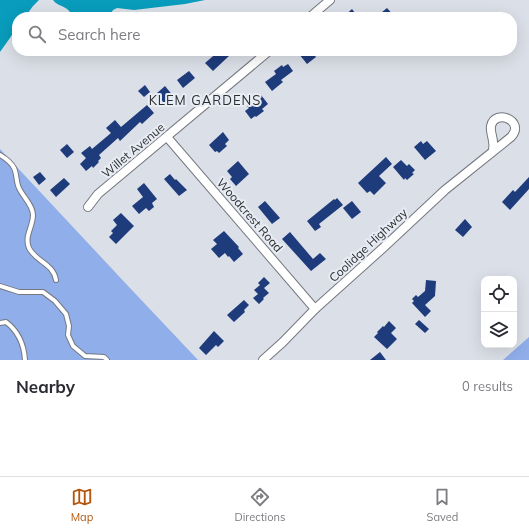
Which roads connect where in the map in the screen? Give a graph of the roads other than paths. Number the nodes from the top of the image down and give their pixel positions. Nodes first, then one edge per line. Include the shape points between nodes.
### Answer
1 (330, 0) edge
2 (316, 12) edge
3 (263, 56) edge
4 (167, 137) junction
5 (493, 151) dead end
6 (0, 155) edge
7 (88, 207) dead end
8 (56, 280) dead end
9 (0, 286) edge
10 (315, 309) junction
11 (0, 323) edge
12 (25, 360) edge
13 (107, 360) edge
14 (263, 360) edge

1 - 2 street
3 - 4 street, Willet Avenue
4 - 7 street, Willet Avenue via 98,194
4 - 10 street, Woodcrest Road
5 - 10 street, Coolidge Highway via 445,190
6 - 8 lane via 14,168 18,188 33,214 27,238 29,247 34,256 50,267
9 - 13 lane via 19,292 43,292 66,314 68,335 73,346 85,356 104,357
10 - 14 street, Coolidge Highway
11 - 12 lane via 6,322 16,331

